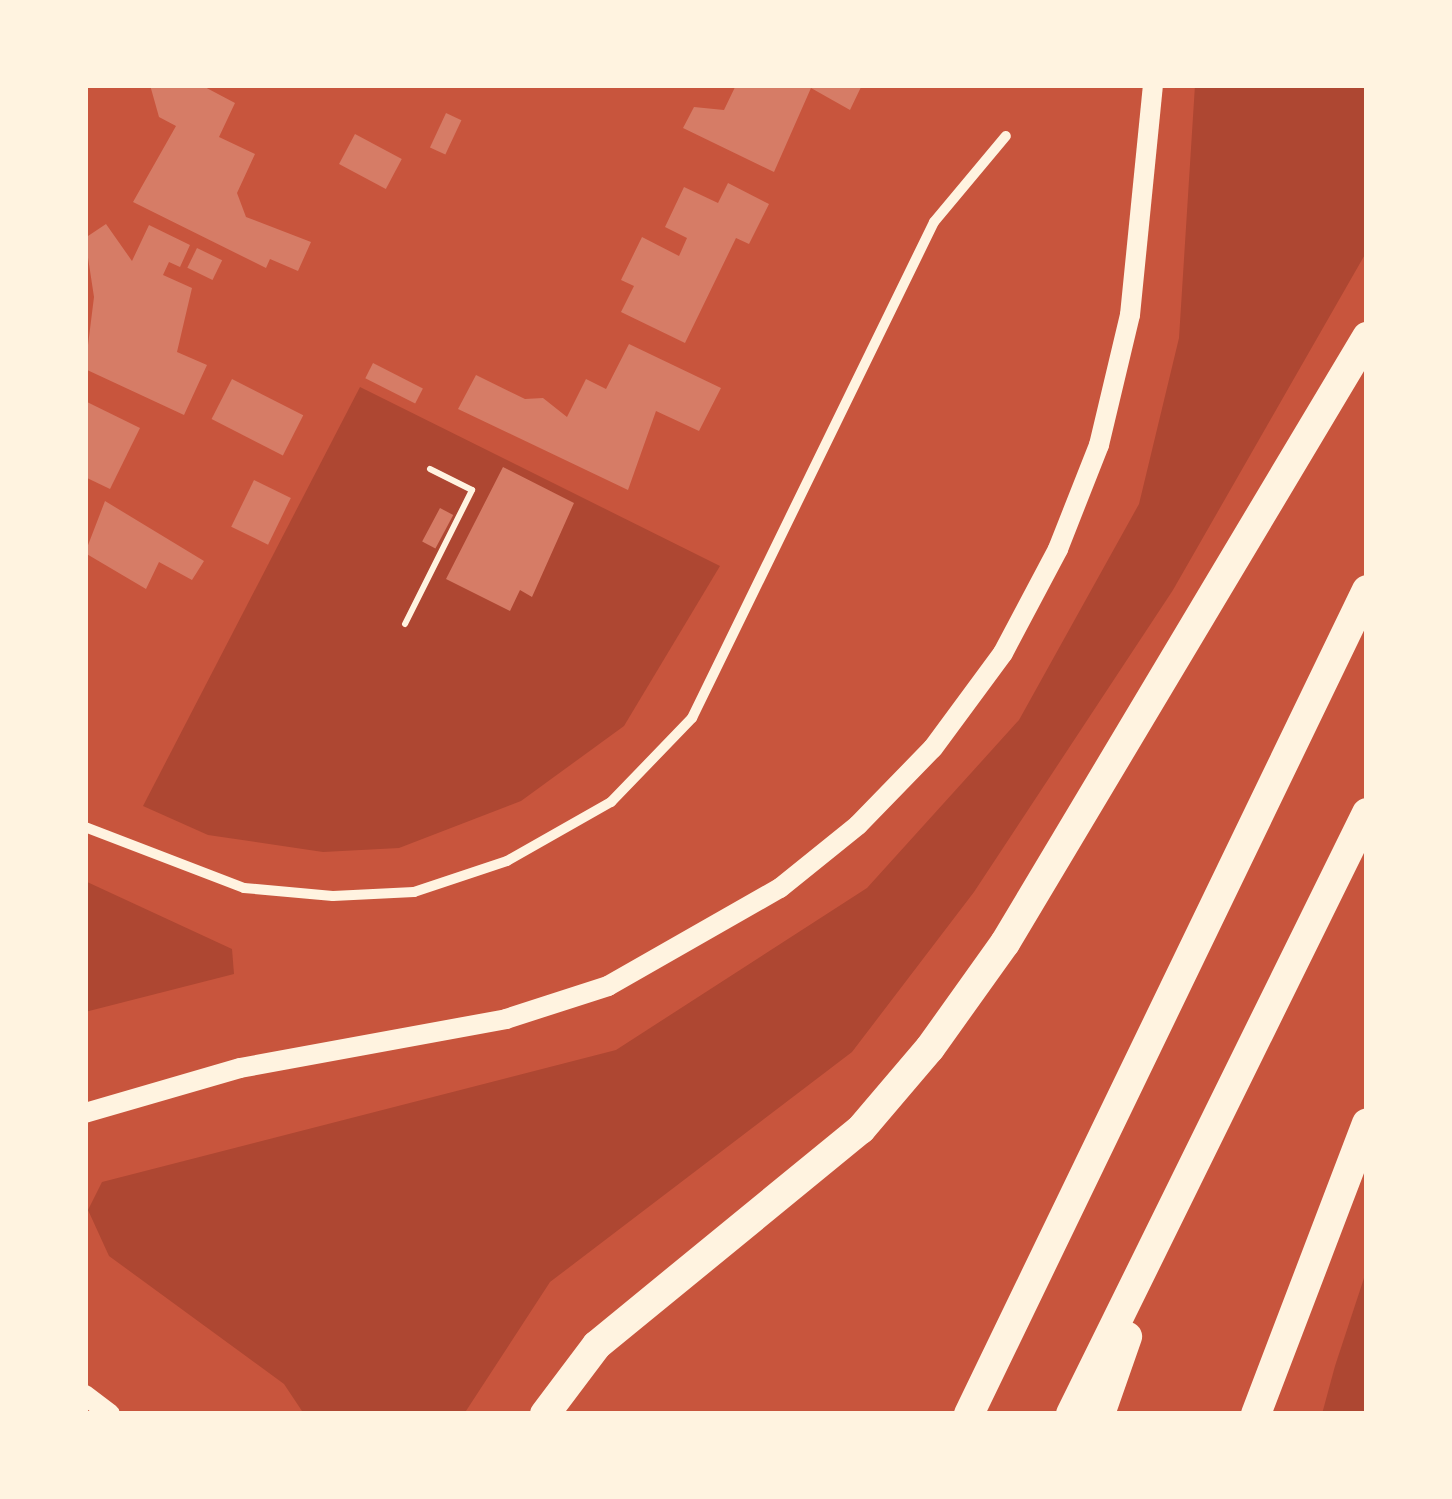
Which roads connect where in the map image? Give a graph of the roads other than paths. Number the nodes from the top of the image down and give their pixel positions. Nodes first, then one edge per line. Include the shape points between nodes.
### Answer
1 (1153, 85) edge
2 (1006, 136) dead end
3 (1367, 337) edge
4 (1367, 590) edge
5 (1367, 813) edge
6 (85, 827) edge
7 (85, 1113) edge
8 (1367, 1123) edge
9 (1176, 1198) junction
10 (85, 1395) edge
11 (110, 1414) edge
12 (546, 1414) edge
13 (969, 1414) edge
14 (1071, 1414) edge
15 (1100, 1414) edge
16 (1256, 1414) edge

1 - 7 main road via 1130,315 1099,445 1058,549 1003,654 933,748 858,825 765,897 608,986 506,1019 240,1068
2 - 6 street via 934,222 692,718 611,802 507,861 414,892 244,888
3 - 12 highway via 1005,943 930,1048 861,1129 596,1346
4 - 13 highway
5 - 9 highway
8 - 16 highway
9 - 14 highway
9 - 15 highway
10 - 11 main road

